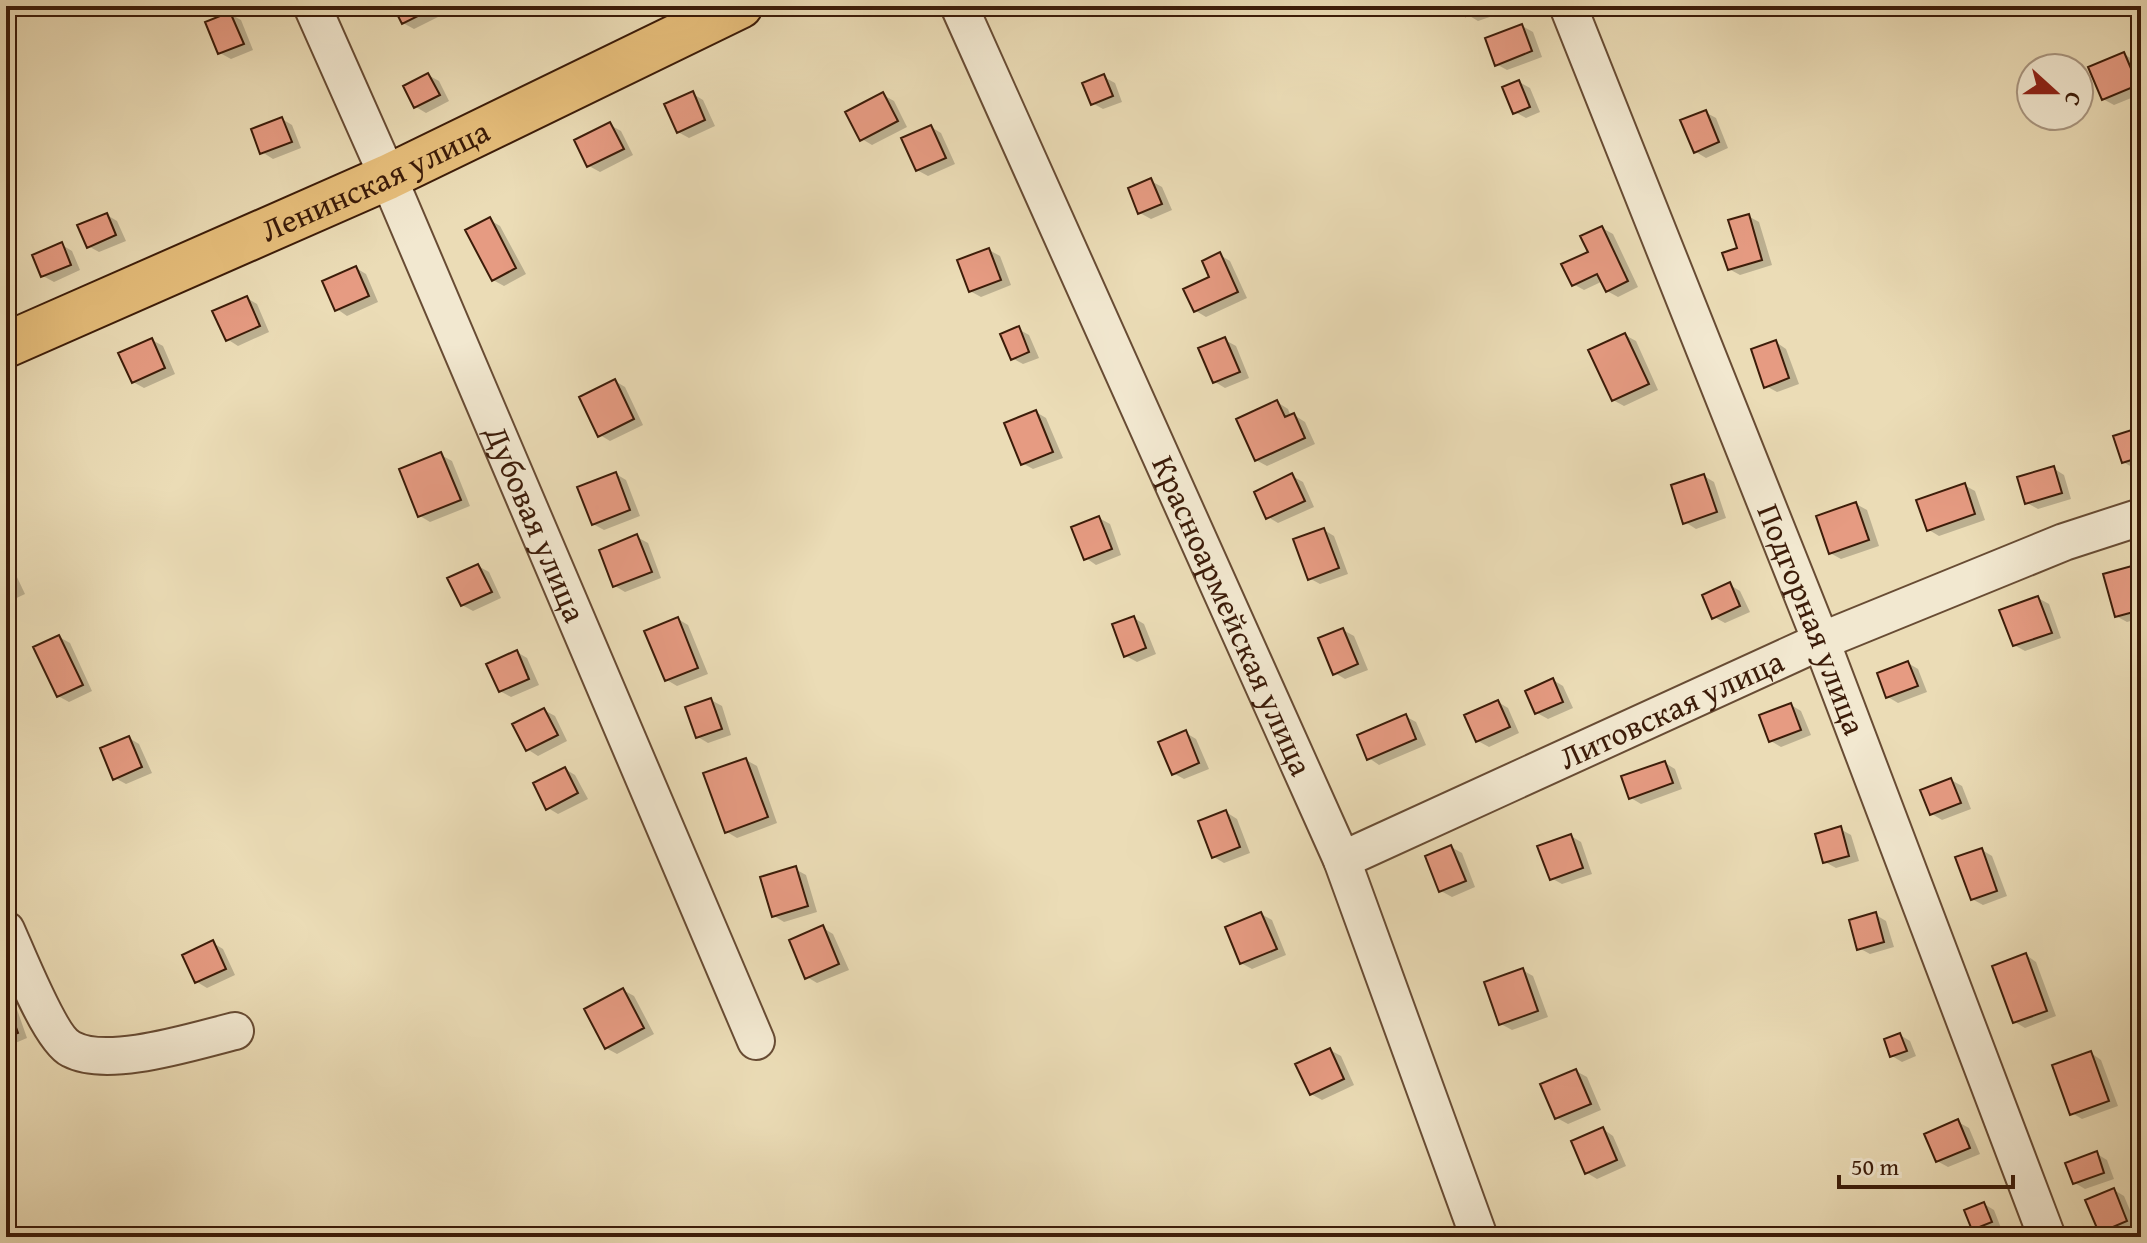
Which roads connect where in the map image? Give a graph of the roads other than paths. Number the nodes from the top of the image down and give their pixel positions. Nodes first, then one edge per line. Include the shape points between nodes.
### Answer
1 (312, 6) edge
2 (740, 6) edge
3 (959, 6) edge
4 (1568, 6) edge
5 (388, 177) junction
6 (6, 345) edge
7 (2141, 517) edge
8 (1821, 641) junction
9 (1342, 860) junction
10 (6, 930) edge
11 (235, 1031) dead end
12 (756, 1041) dead end
13 (1479, 1237) edge
14 (2047, 1237) edge

1 - 5 street, Дубовая улица
2 - 5 main road, Ленинская улица
3 - 9 street, Красноармейская улица
4 - 8 street, Подгорная улица
5 - 6 main road, Ленинская улица
5 - 12 street, Дубовая улица
7 - 8 street, Литовская улица via 2064,542
8 - 9 street, Литовская улица
8 - 14 street, Подгорная улица
9 - 13 street, Красноармейская улица
10 - 11 street via 50,1024 69,1049 104,1058

